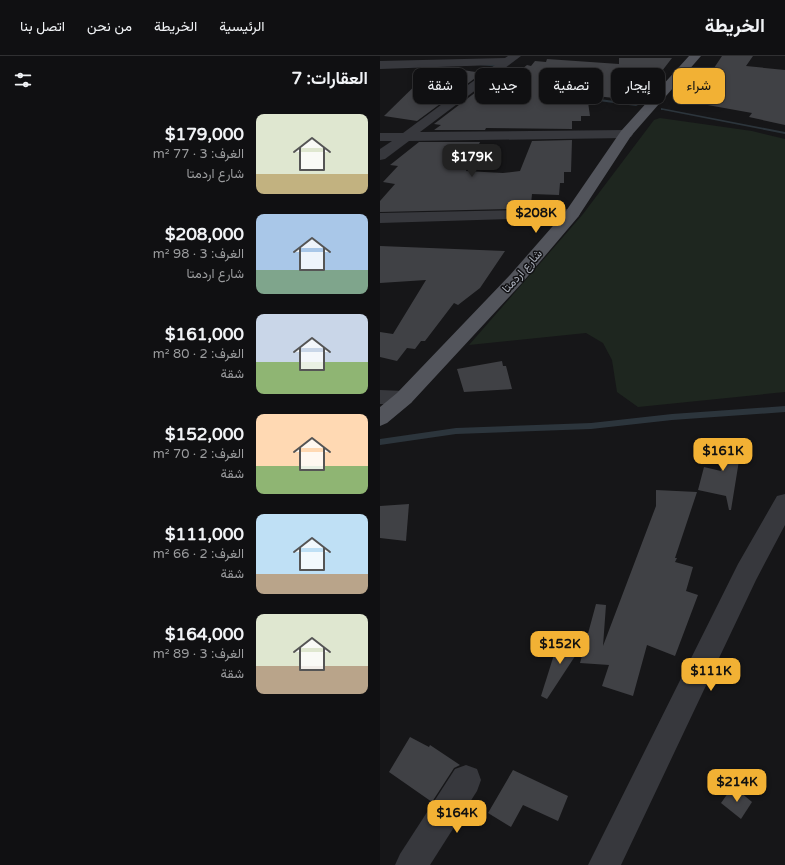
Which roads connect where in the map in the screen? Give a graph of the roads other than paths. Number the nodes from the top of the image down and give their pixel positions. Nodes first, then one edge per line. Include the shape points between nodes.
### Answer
1 (695, 56) edge
2 (511, 58) edge
3 (380, 65) edge
4 (626, 134) junction
5 (380, 137) edge
6 (406, 137) junction
7 (380, 156) edge
8 (572, 214) junction
9 (380, 218) edge
10 (380, 397) edge
11 (404, 398) junction
12 (380, 418) edge
13 (785, 503) edge
14 (466, 780) dead end
15 (411, 865) edge
16 (604, 865) edge

1 - 4 main road, شارع اردمتا
2 - 3 street
2 - 6 street
4 - 6 street
4 - 8 main road, شارع اردمتا
5 - 6 street
6 - 7 street
8 - 9 street
8 - 11 main road, شارع اردمتا via 516,279
10 - 11 street
11 - 12 main road, شارع اردمتا
13 - 16 street via 747,572
14 - 15 street

